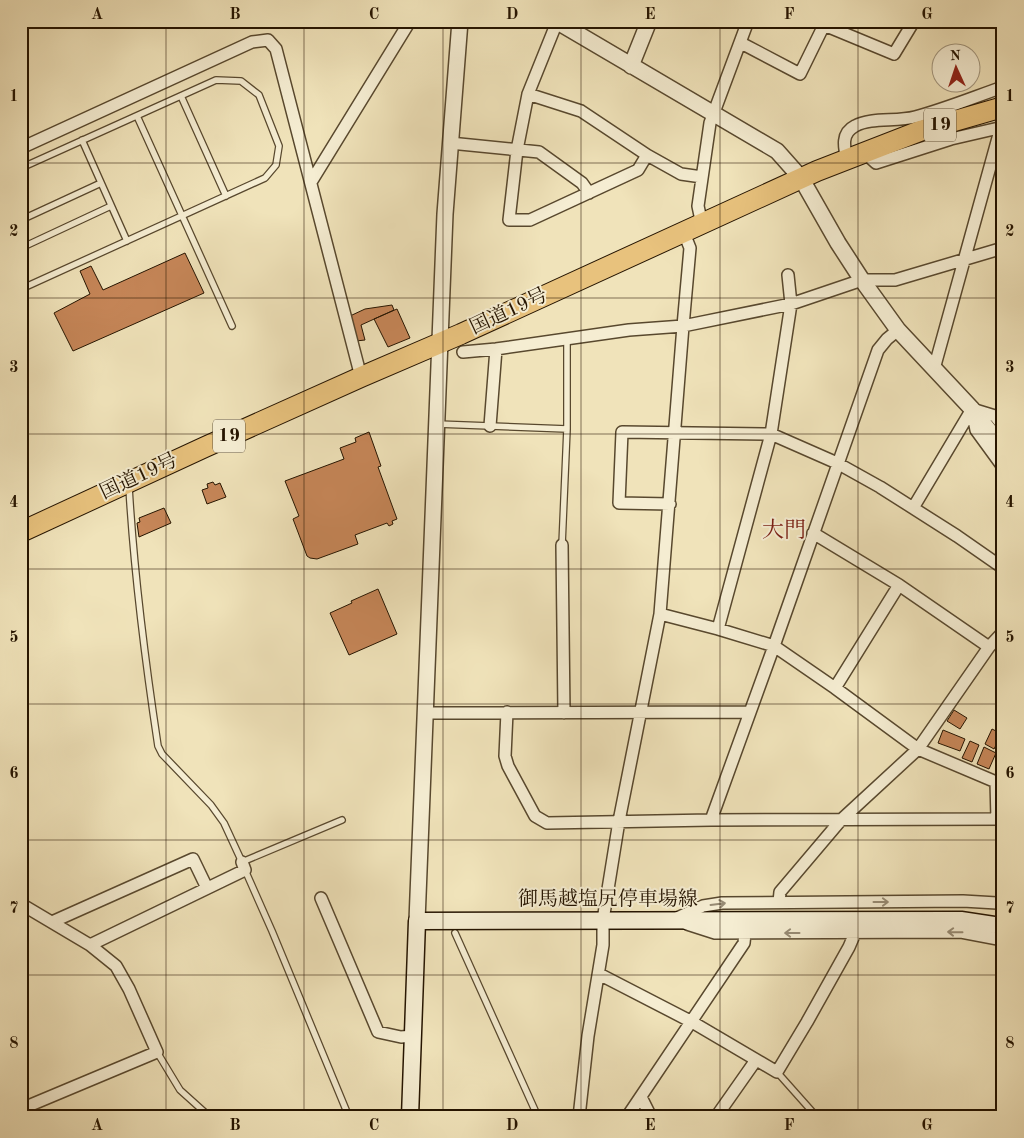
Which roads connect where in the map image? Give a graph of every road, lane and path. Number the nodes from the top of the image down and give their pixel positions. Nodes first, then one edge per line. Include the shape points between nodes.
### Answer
1 (410, 21) edge
2 (460, 21) edge
3 (649, 21) edge
4 (748, 21) edge
5 (914, 21) edge
6 (557, 22) edge
7 (825, 23) edge
8 (741, 43) junction
9 (631, 66) junction
10 (1003, 87) edge
11 (528, 94) junction
12 (181, 96) junction
13 (1003, 106) edge
14 (713, 114) junction
15 (137, 116) junction
16 (1002, 127) edge
17 (82, 140) junction
18 (450, 143) junction
19 (21, 148) edge
20 (517, 150) junction
21 (647, 154) junction
22 (856, 156) junction
23 (21, 168) edge
24 (702, 177) junction
25 (801, 178) junction
26 (311, 182) junction
27 (101, 184) junction
28 (589, 193) junction
29 (226, 196) junction
30 (111, 206) junction
31 (182, 216) junction
32 (21, 220) edge
33 (693, 228) junction
34 (127, 241) junction
35 (21, 248) edge
36 (1003, 248) edge
37 (966, 258) junction
38 (788, 274) dead end
39 (862, 280) junction
40 (21, 289) edge
41 (791, 304) junction
42 (232, 326) dead end
43 (683, 326) junction
44 (898, 330) junction
45 (567, 338) junction
46 (439, 344) junction
47 (496, 349) junction
48 (463, 352) dead end
49 (934, 368) junction
50 (361, 376) junction
51 (972, 409) junction
52 (436, 424) junction
53 (490, 426) junction
54 (1003, 426) edge
55 (567, 429) junction
56 (676, 432) junction
57 (771, 434) junction
58 (1003, 448) edge
59 (838, 463) junction
60 (1003, 467) edge
61 (129, 482) junction
62 (670, 504) junction
63 (912, 508) junction
64 (21, 532) edge
65 (813, 533) junction
66 (562, 545) joint
67 (1003, 568) edge
68 (899, 585) junction
69 (660, 614) junction
70 (718, 628) junction
71 (1003, 632) edge
72 (774, 646) junction
73 (989, 647) junction
74 (836, 688) junction
75 (507, 712) junction
76 (641, 712) junction
77 (750, 712) junction
78 (425, 713) junction
79 (564, 713) junction
80 (918, 749) junction
81 (1000, 819) edge
82 (342, 820) dead end
83 (711, 820) junction
84 (840, 820) junction
85 (619, 821) junction
86 (244, 866) junction
87 (207, 888) junction
88 (321, 898) dead end
89 (1003, 901) edge
90 (779, 902) junction
91 (21, 904) edge
92 (603, 920) junction
93 (673, 920) junction
94 (417, 921) junction
95 (52, 922) junction
96 (994, 925) dead end
97 (455, 933) dead end
98 (745, 933) junction
99 (855, 933) junction
100 (1003, 940) edge
101 (90, 945) junction
102 (599, 974) junction
103 (692, 1022) junction
104 (413, 1036) junction
105 (157, 1052) junction
106 (756, 1060) junction
107 (777, 1072) junction
108 (641, 1097) junction
109 (21, 1109) edge
110 (210, 1117) edge
111 (349, 1117) edge
112 (410, 1117) edge
113 (538, 1117) edge
114 (579, 1117) edge
115 (627, 1117) edge
116 (651, 1117) edge
117 (716, 1117) edge
118 (817, 1117) edge

1 - 26 street
2 - 18 street
3 - 9 street
4 - 8 street
5 - 7 street via 894,54
6 - 9 street
6 - 11 street
7 - 8 street via 800,74
8 - 14 street
9 - 14 street
10 - 22 street via 913,118 870,120 854,126 845,135 844,146
11 - 20 street
11 - 21 street via 581,111
12 - 15 lane
12 - 29 lane
12 - 29 lane via 216,80 228,79 241,81 259,95 279,146 276,165 266,178
13 - 22 highway, 国道19号 / 19 via 920,131
14 - 24 street
14 - 25 street via 777,151
15 - 17 lane
15 - 31 lane
16 - 22 street via 950,139 876,163
16 - 37 street
17 - 23 lane
17 - 27 lane
18 - 20 street
18 - 46 street
19 - 26 street via 252,42 268,40 276,49
20 - 28 street via 539,152 582,183
20 - 28 street via 509,220 530,220
21 - 24 street via 680,174
21 - 28 street via 638,170
22 - 25 highway, 国道19号 / 19
24 - 33 street via 699,216
25 - 33 highway, 国道19号 / 19
25 - 39 street
26 - 50 street
27 - 30 lane
27 - 32 lane
29 - 31 lane
30 - 34 lane
30 - 35 lane
31 - 34 lane
31 - 42 lane
33 - 43 street
33 - 46 highway, 国道19号 / 19
34 - 40 lane
36 - 37 street
37 - 39 street via 895,280
37 - 49 street
38 - 41 street
39 - 41 street
39 - 44 street
41 - 43 street
41 - 57 street
43 - 45 street
43 - 56 street
44 - 49 street
44 - 59 street via 878,350
45 - 47 street
45 - 55 lane
46 - 50 highway, 国道19号 / 19
46 - 52 street
47 - 48 street
47 - 53 street
49 - 51 street
50 - 61 highway, 国道19号 / 19
51 - 54 street via 995,416
51 - 58 street
51 - 60 street via 976,430
51 - 63 street
52 - 53 lane
52 - 78 street
53 - 55 lane
55 - 66 lane
56 - 57 street
56 - 62 street
56 - 62 street via 622,432 619,503
57 - 59 street
57 - 70 street
59 - 63 street
59 - 65 street
61 - 64 highway, 国道19号 / 19
61 - 86 lane via 145,662 158,746 168,762 211,805 224,823
62 - 69 street
63 - 67 street
65 - 68 street
65 - 72 street
66 - 79 street
68 - 73 street
68 - 74 street
69 - 70 street
69 - 76 street
70 - 72 street
71 - 73 street
72 - 74 street
72 - 77 street
73 - 80 street
74 - 80 street
75 - 78 street
75 - 79 street
75 - 85 street via 505,756 535,816 547,823
76 - 77 street
76 - 79 street
76 - 85 street
77 - 83 street
78 - 94 street
80 - 81 street via 996,782
80 - 84 street
81 - 84 street
82 - 86 lane
83 - 84 street
83 - 85 street
84 - 90 street via 780,892
85 - 92 street
86 - 87 street
86 - 111 lane
87 - 95 street via 193,859
87 - 101 street
88 - 104 street via 378,1032
90 -> 89 street
93 -> 90 street via 703,906
91 - 95 street
92 - 93 main road, 御馬越塩尻停車場線
92 - 94 main road, 御馬越塩尻停車場線
92 - 102 street
93 - 96 main road, 御馬越塩尻停車場線 via 961,920
93 - 98 street via 715,933
94 - 104 main road
95 - 101 street
97 - 113 lane
99 -> 98 street
98 - 103 street via 744,943
100 -> 99 street via 961,932
99 - 107 street
101 - 105 street via 116,966
102 - 103 street
102 - 114 street
103 - 106 street
103 - 108 street
104 - 112 main road
105 - 109 street
105 - 110 lane via 180,1090
106 - 107 street
106 - 117 street
107 - 118 lane
108 - 115 street
108 - 116 street

